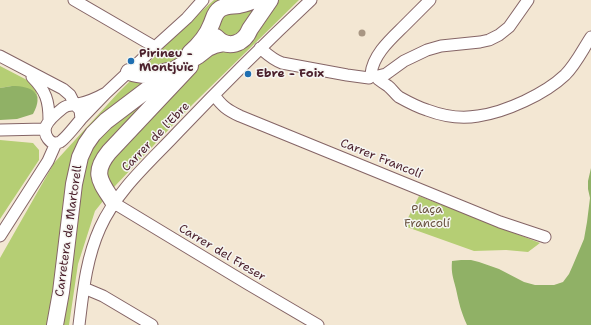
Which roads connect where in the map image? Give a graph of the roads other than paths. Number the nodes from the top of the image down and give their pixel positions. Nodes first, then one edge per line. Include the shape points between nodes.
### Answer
1 (74, 0) edge
2 (203, 0) edge
3 (254, 0) edge
4 (270, 0) edge
5 (311, 0) edge
6 (430, 0) edge
7 (528, 0) edge
8 (232, 6) junction
9 (212, 24) junction
10 (250, 29) junction
11 (591, 37) edge
12 (224, 43) junction
13 (154, 47) junction
14 (260, 48) junction
15 (199, 55) junction
16 (0, 56) edge
17 (24, 70) junction
18 (172, 70) junction
19 (129, 72) junction
20 (374, 77) junction
21 (106, 93) junction
22 (214, 95) junction
23 (75, 105) junction
24 (81, 119) junction
25 (47, 125) junction
26 (0, 130) edge
27 (56, 143) junction
28 (114, 203) junction
29 (0, 236) edge
30 (545, 237) dead end
31 (84, 288) junction
32 (55, 325) edge
33 (79, 325) edge
34 (152, 325) edge
35 (318, 325) edge

1 - 13 street
2 - 13 street
3 - 8 main road
4 - 10 main road
5 - 14 street, Carrer de l'Ebre
6 - 20 street via 379,53 372,68
7 - 20 street via 509,27 494,37 480,42 427,50 404,61 386,74
8 - 9 main road via 219,9
8 - 10 main road via 241,8 249,17
9 - 12 main road via 214,35
9 - 18 main road via 195,49
10 - 12 main road via 240,42
11 - 20 street via 574,64 549,87 514,106 477,116 459,117 426,110 407,102
12 - 15 main road, Carretera de Martorell via 208,48
13 - 19 street
14 - 20 street via 282,63 347,75
14 - 22 street, Carrer de l'Ebre
15 - 18 main road, Carretera de Martorell
15 - 28 main road via 101,161 99,179
16 - 17 street
17 - 23 street via 67,92
17 - 25 street via 40,85 45,94 49,106
18 - 19 main road via 146,76
18 - 32 main road, Carretera de Martorell via 100,126 82,151 74,184
19 - 21 street
21 - 23 street
21 - 24 street
22 - 28 street, Carrer de l'Ebre via 134,178
22 - 30 street, Carrer Francolí via 230,112 500,222
23 - 24 street via 80,110
23 - 25 street via 64,107
24 - 27 street via 62,141
25 - 26 street
25 - 27 street via 47,137
27 - 29 street via 48,161
28 - 31 street, Carrer de l'Ebre via 92,249
28 - 35 street, Carrer del Freser
31 - 33 street, Carrer de l'Ebre
31 - 34 street via 103,296

